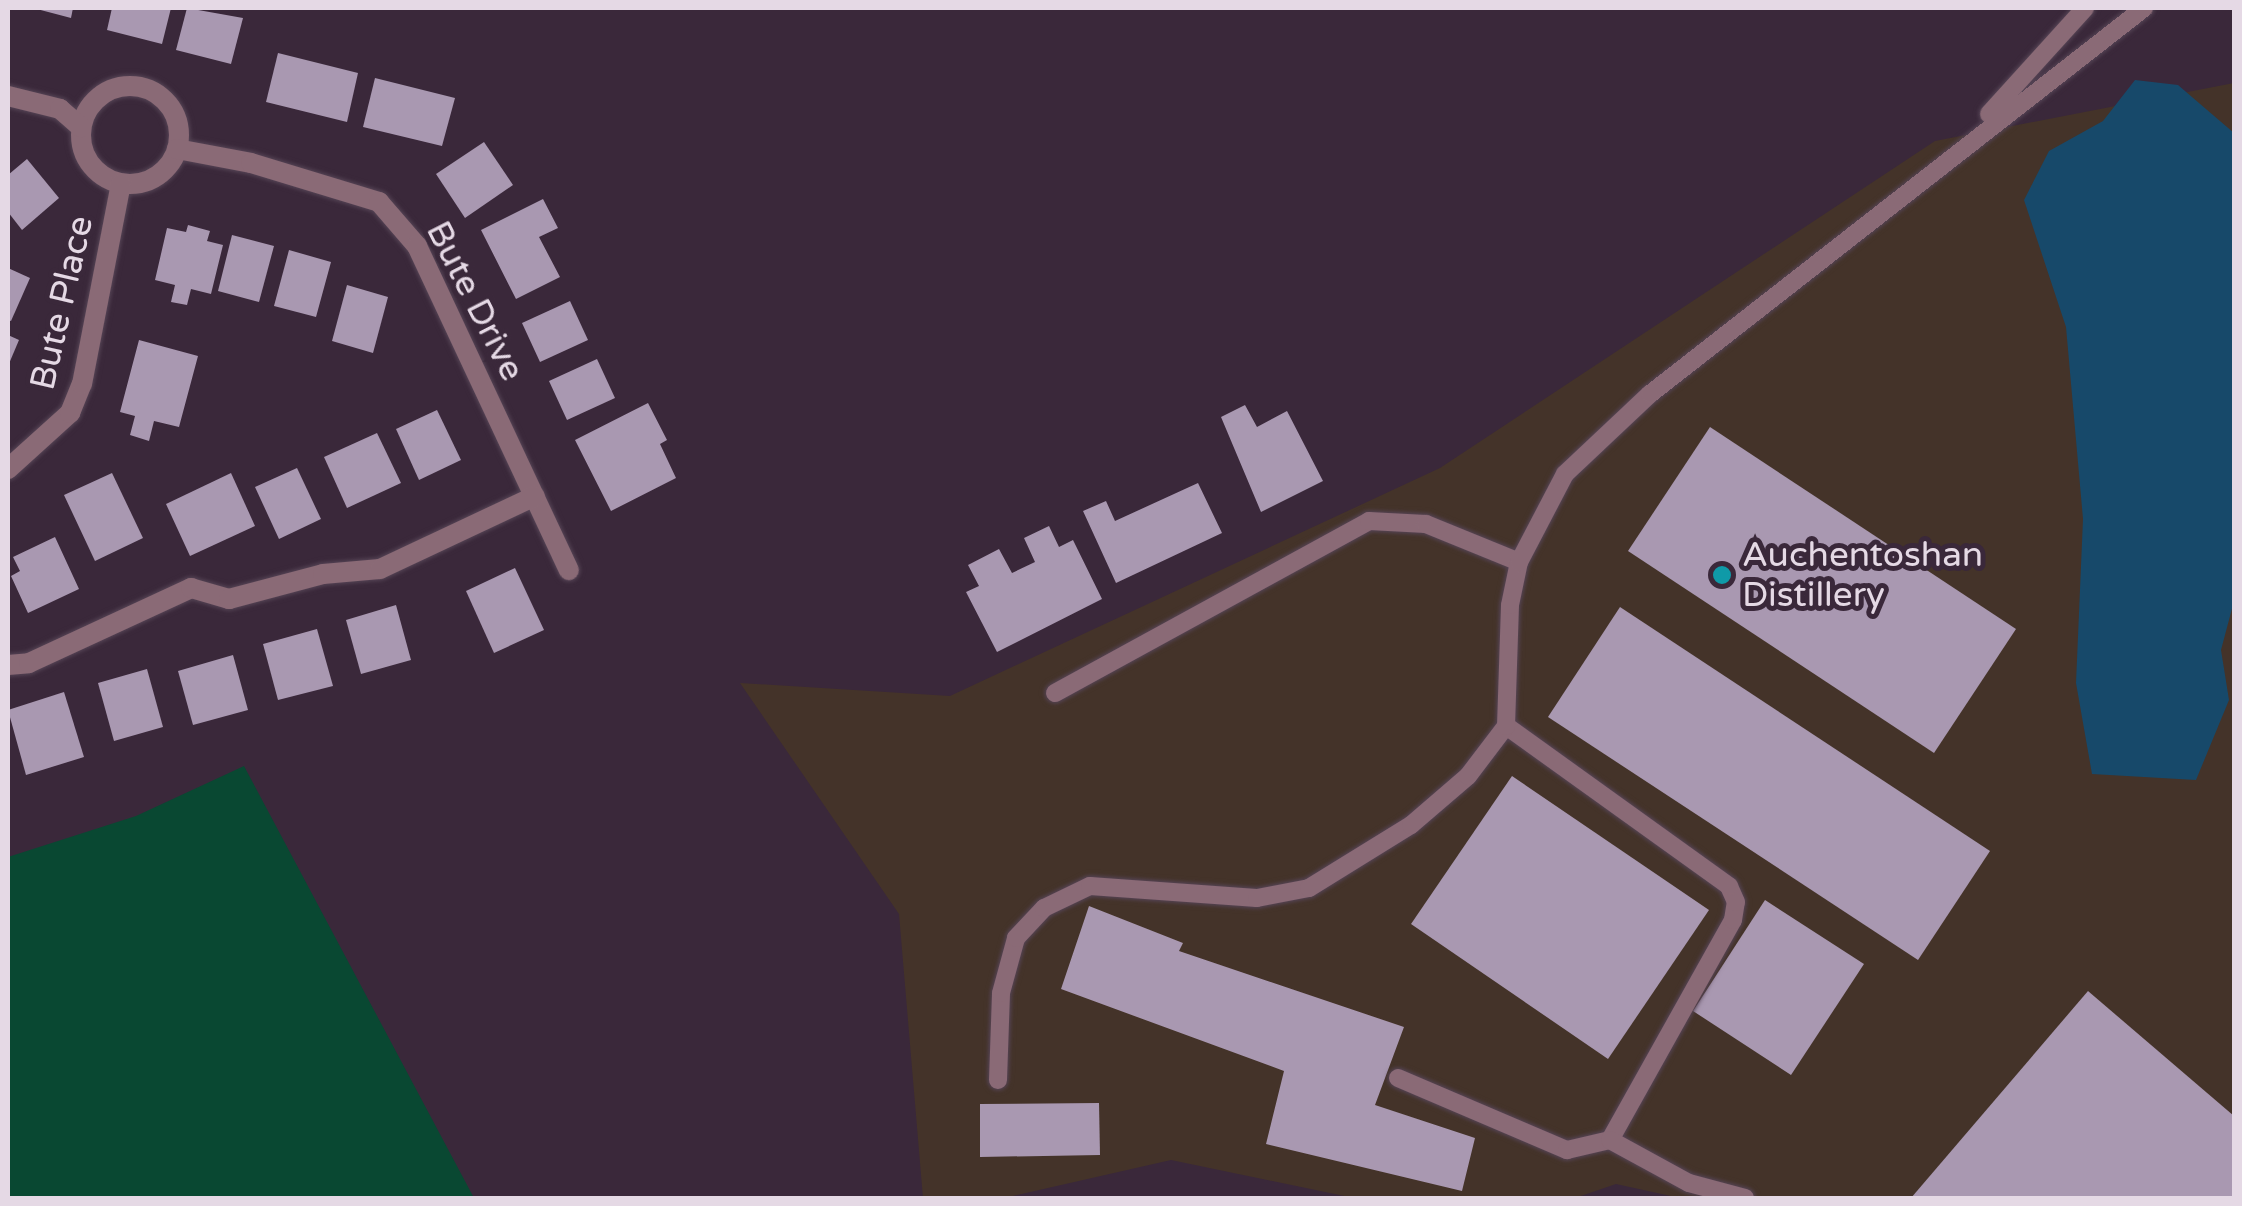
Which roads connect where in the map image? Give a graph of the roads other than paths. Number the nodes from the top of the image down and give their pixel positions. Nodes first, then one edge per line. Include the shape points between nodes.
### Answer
1 (2085, 8) edge
2 (2144, 8) edge
3 (8, 96) edge
4 (81, 127) junction
5 (177, 149) junction
6 (1952, 154) junction
7 (121, 184) junction
8 (8, 469) edge
9 (535, 496) junction
10 (1519, 562) junction
11 (570, 570) dead end
12 (8, 665) edge
13 (1055, 693) dead end
14 (1506, 726) junction
15 (1398, 1078) dead end
16 (998, 1080) dead end
17 (1610, 1140) junction
18 (1745, 1198) edge

1 - 6 lane
2 - 6 lane
3 - 4 street via 60,109
4 - 5 street via 95,100 124,86 140,87 168,104 176,118
4 - 7 street via 94,170
5 - 7 street via 149,181
5 - 9 street, Bute Drive via 251,163 378,202 417,246
6 - 10 lane via 1594,442 1565,474
7 - 8 street, Bute Place via 82,384 70,413
9 - 11 street, Bute Drive
9 - 12 street via 380,569 323,574 229,599 191,588 29,663
10 - 13 lane via 1426,524 1369,521
10 - 14 lane via 1510,605
14 - 16 lane via 1468,776 1411,825 1309,888 1258,898 1090,886 1044,908 1016,938 1001,992
14 - 17 lane via 1729,886 1736,902 1733,920
15 - 17 lane via 1567,1150
17 - 18 lane via 1689,1183

